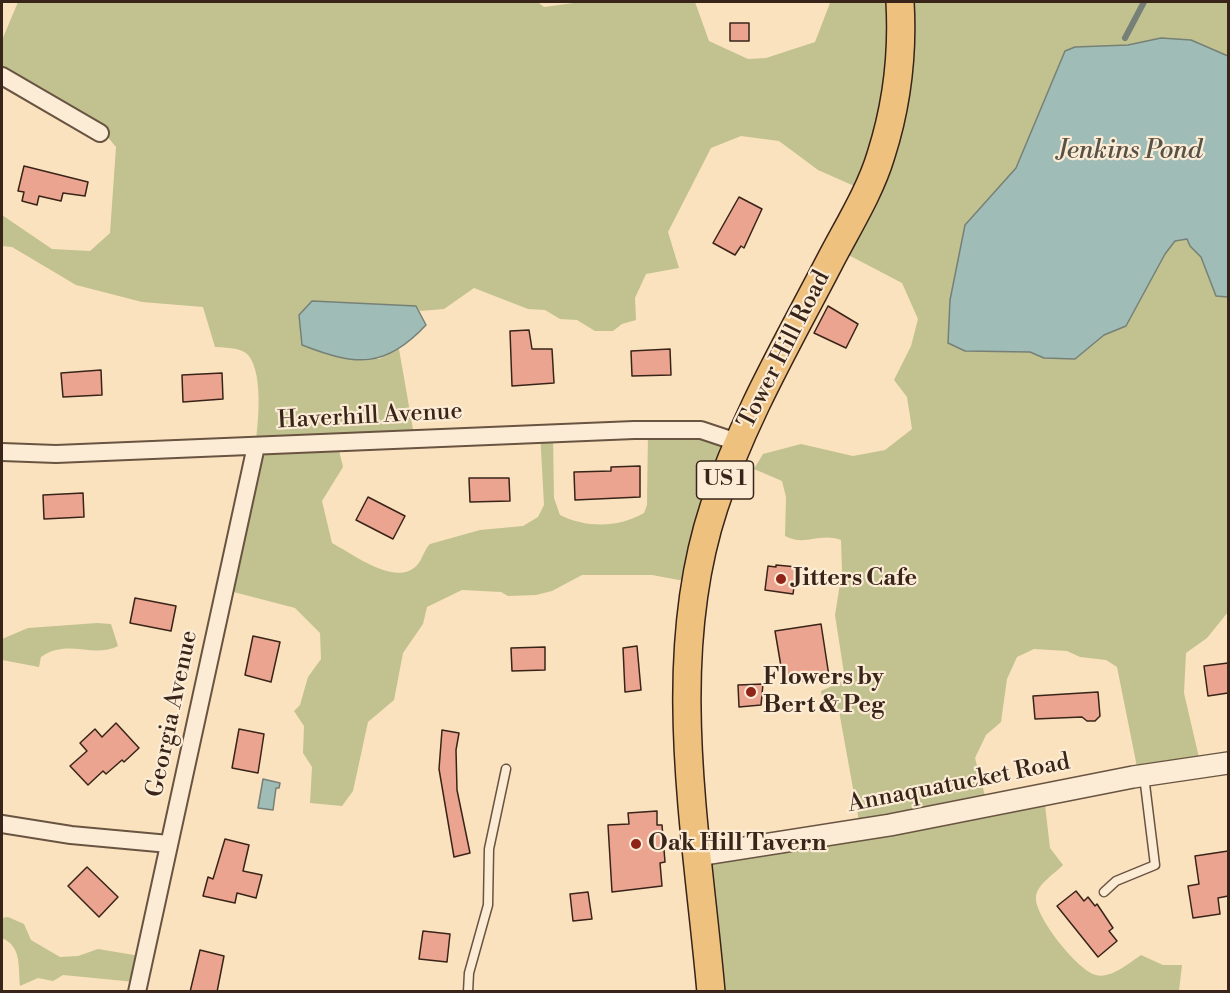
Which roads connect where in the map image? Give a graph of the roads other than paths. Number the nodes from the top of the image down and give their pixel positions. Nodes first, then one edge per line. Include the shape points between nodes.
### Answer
1 (900, 2) edge
2 (2, 76) edge
3 (100, 133) dead end
4 (740, 443) junction
5 (256, 446) junction
6 (2, 452) edge
7 (1228, 763) edge
8 (506, 769) dead end
9 (1144, 775) junction
10 (2, 824) edge
11 (169, 844) junction
12 (699, 855) junction
13 (1104, 892) dead end
14 (136, 992) edge
15 (468, 992) edge
16 (711, 992) edge

1 - 4 main road, Tower Hill Road / US 1 via 902,41 895,101 880,158 753,409
2 - 3 street
4 - 5 street, Haverhill Avenue via 701,430 634,430
4 - 12 main road, Tower Hill Road / US 1 via 714,508 688,641 686,746
5 - 6 street, Haverhill Avenue via 56,454
5 - 11 street, Georgia Avenue
7 - 9 street, Annaquatucket Road
8 - 15 lane via 489,849 488,905 469,973
9 - 12 street, Annaquatucket Road via 890,825
9 - 13 lane via 1155,865 1116,881
10 - 11 street
11 - 14 street, Georgia Avenue
12 - 16 main road, Tower Hill Road / US 1

